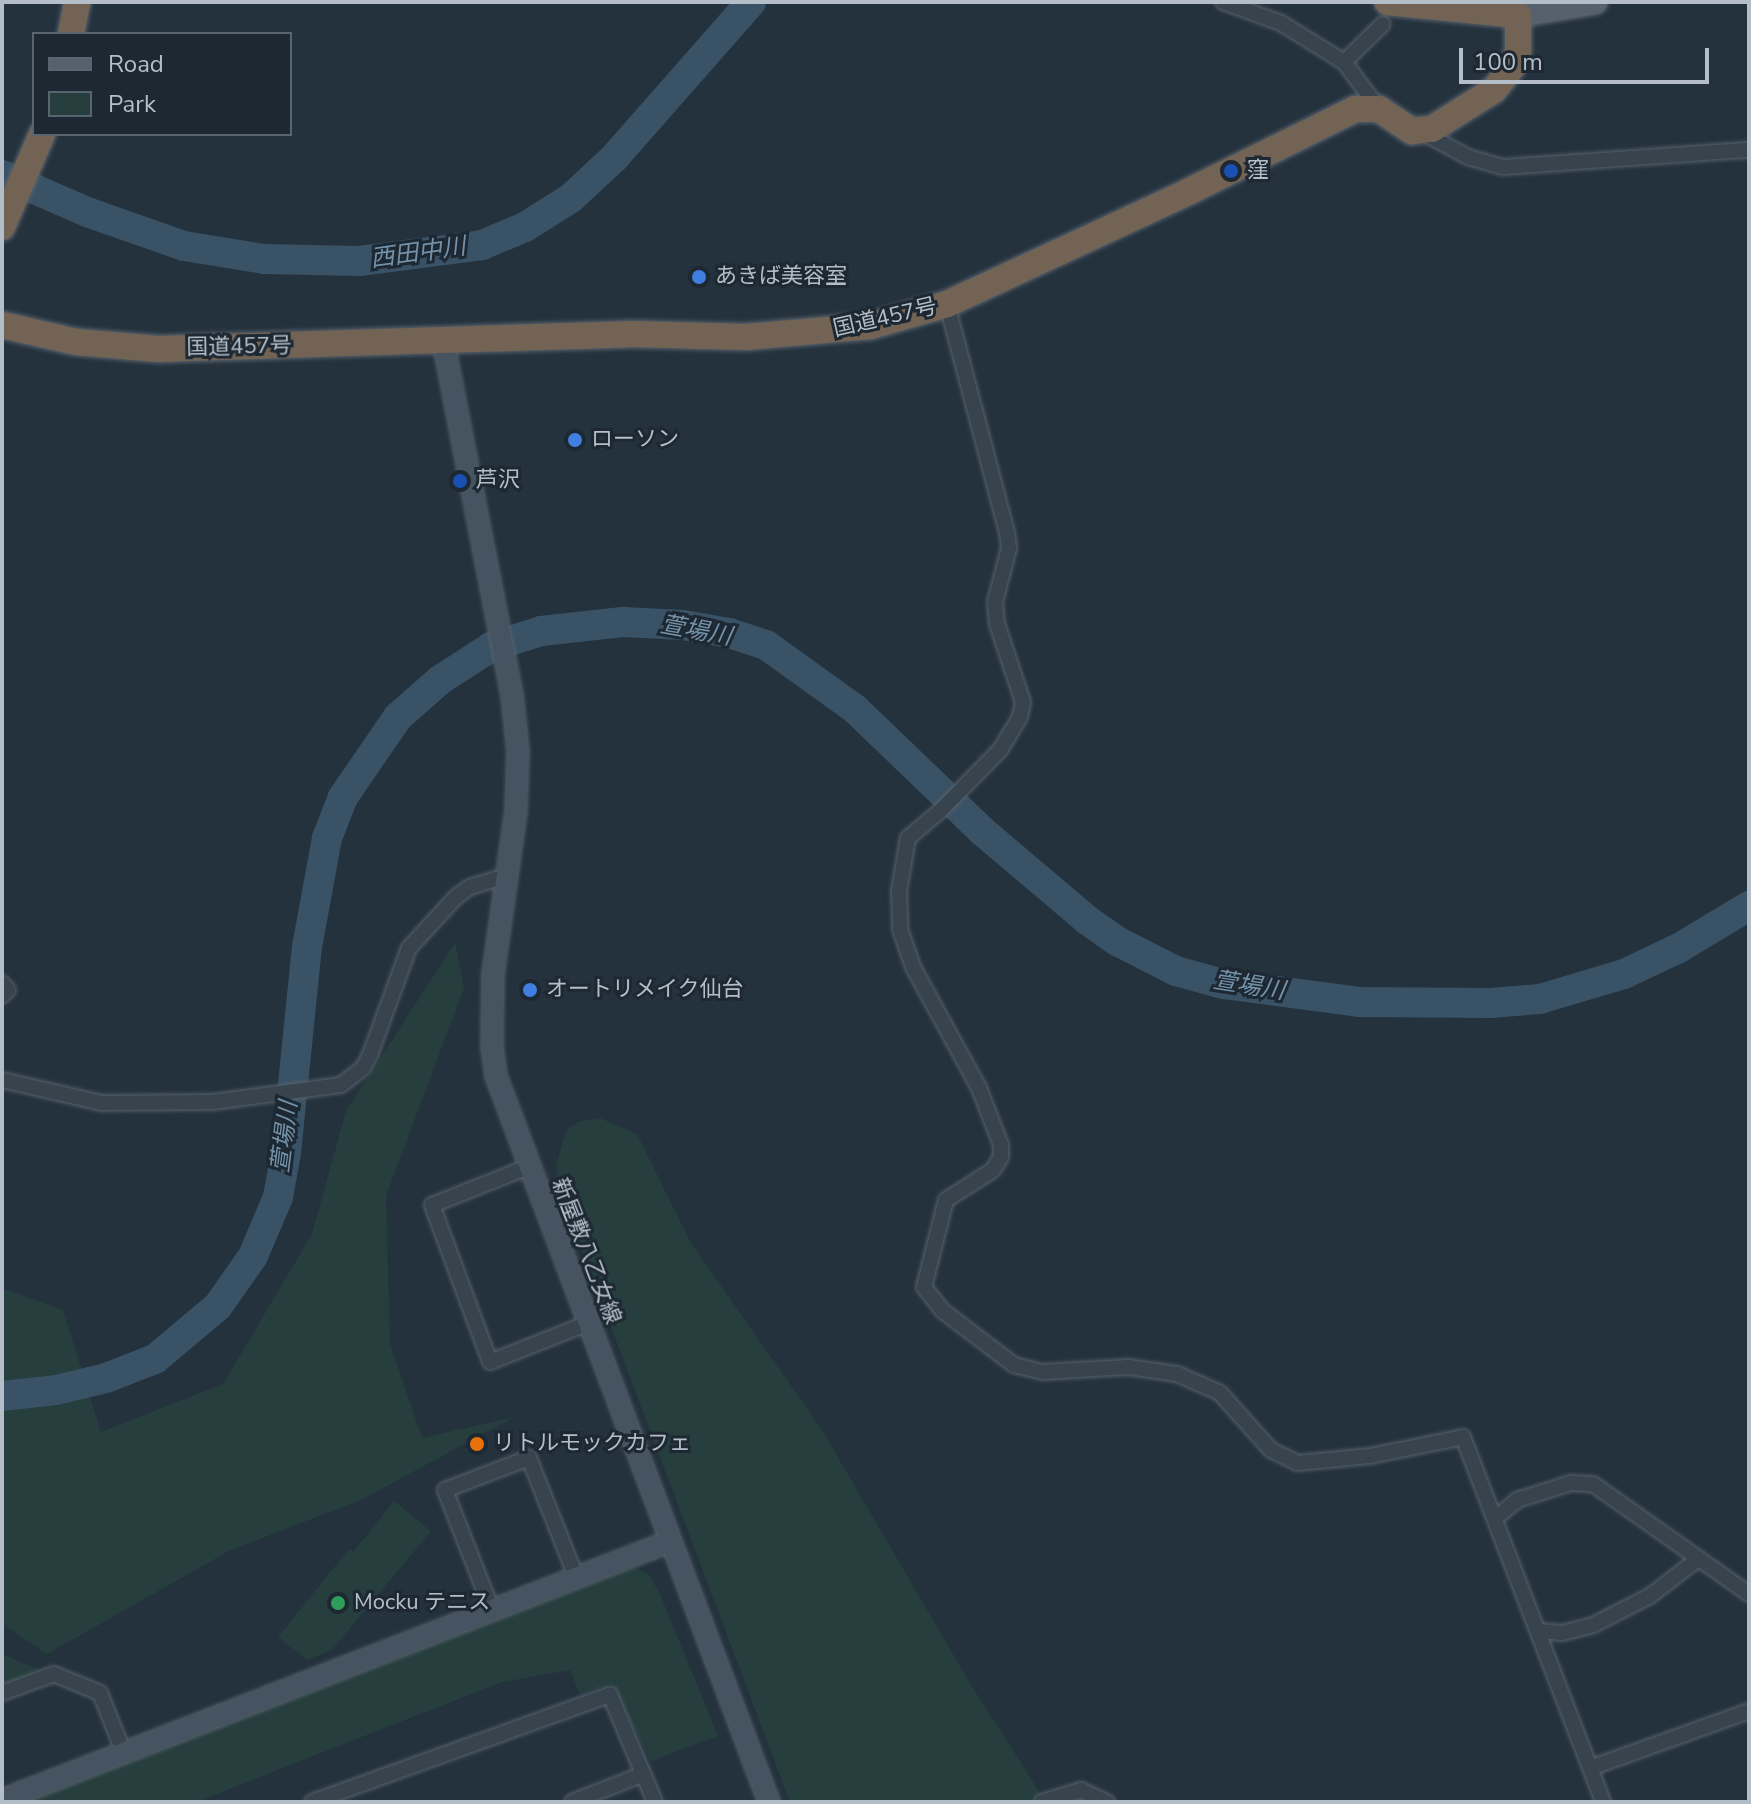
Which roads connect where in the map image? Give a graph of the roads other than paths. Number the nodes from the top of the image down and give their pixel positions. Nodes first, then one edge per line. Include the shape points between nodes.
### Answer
1 (77, 2) edge
2 (1223, 2) edge
3 (1595, 2) edge
4 (1386, 13) edge
5 (1518, 15) junction
6 (71, 32) edge
7 (1344, 62) junction
8 (1379, 109) junction
9 (1422, 131) junction
10 (40, 141) edge
11 (1749, 150) edge
12 (5, 221) edge
13 (947, 304) junction
14 (2, 325) edge
15 (443, 340) junction
16 (506, 876) junction
17 (2, 983) edge
18 (2, 996) edge
19 (2, 1080) edge
20 (528, 1167) junction
21 (588, 1323) junction
22 (1497, 1517) junction
23 (671, 1541) junction
24 (1698, 1559) junction
25 (576, 1577) junction
26 (1749, 1594) edge
27 (492, 1610) junction
28 (1540, 1631) junction
29 (2, 1693) edge
30 (1749, 1711) edge
31 (124, 1753) junction
32 (1590, 1768) junction
33 (644, 1774) junction
34 (2, 1800) edge
35 (312, 1802) edge
36 (572, 1802) edge
37 (655, 1802) edge
38 (769, 1802) edge
39 (1042, 1802) edge
40 (1107, 1802) edge
41 (1603, 1802) edge

1 - 6 highway
2 - 7 street via 1281,23
3 - 5 main road
4 - 5 highway
4 - 7 street
5 - 9 highway via 1518,51 1503,81 1445,122
7 - 8 street
8 - 9 highway via 1412,131
8 - 13 highway, 国道457号 via 1355,109
9 - 11 street via 1468,157 1504,167
10 - 12 highway
13 - 15 highway, 国道457号 via 871,326 817,333
13 - 22 street via 1007,532 1009,548 995,602 997,624 1023,702 1001,749 908,838 899,891 900,929 913,967 979,1088 1001,1145 993,1170 946,1200 924,1287 943,1311 1014,1365 1043,1372 1129,1367 1177,1374 1220,1393 1271,1450 1298,1463 1370,1456 1463,1437
14 - 15 highway, 国道457号 via 76,342 158,349
15 - 16 street, 新屋敷八乙女線 via 512,694 518,780
16 - 19 street via 456,897 409,948 370,1055 363,1068 341,1085 232,1099 102,1103
16 - 20 street, 新屋敷八乙女線 via 493,974 492,1047 496,1076
17 - 18 street via 8,990
20 - 21 street, 新屋敷八乙女線
20 - 21 street via 432,1205 490,1362
21 - 23 street, 新屋敷八乙女線
22 - 24 street via 1517,1500 1571,1483 1593,1484
22 - 28 street
23 - 25 street
23 - 38 street, 新屋敷八乙女線
24 - 26 street
24 - 28 street via 1650,1596 1593,1625 1562,1633
25 - 27 street
25 - 27 street via 529,1458 445,1490
27 - 31 street
28 - 32 street
29 - 31 street via 54,1674 100,1693
30 - 32 street
31 - 34 street
32 - 41 street
33 - 35 street via 610,1695
33 - 36 street
33 - 37 street
39 - 40 street via 1081,1790

